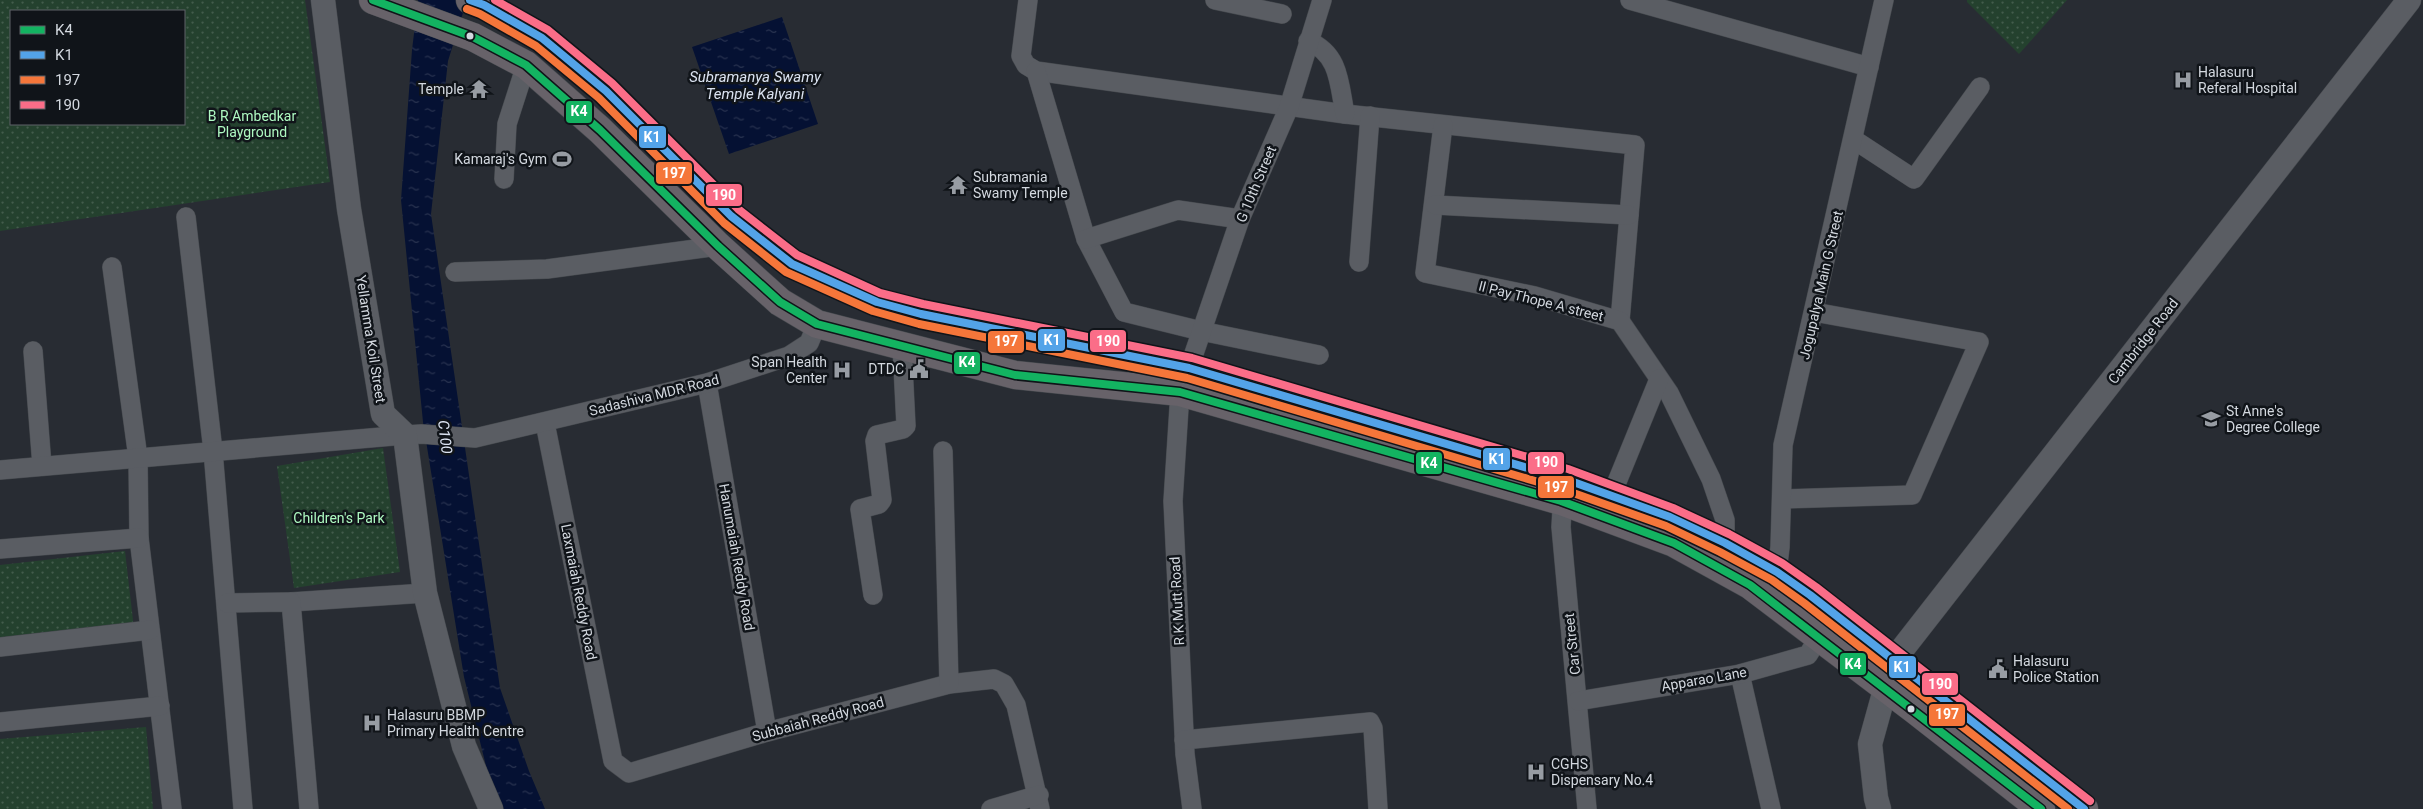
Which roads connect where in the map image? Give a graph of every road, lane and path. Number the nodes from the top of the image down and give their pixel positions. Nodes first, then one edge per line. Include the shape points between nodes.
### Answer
1 (324, 0) edge
2 (1028, 0) edge
3 (1215, 0) edge
4 (1322, 0) edge
5 (1630, 0) edge
6 (1884, 0) edge
7 (2409, 0) edge
8 (479, 2) edge
9 (1241, 3) edge
10 (384, 5) edge
11 (1680, 8) edge
12 (1282, 14) dead end
13 (1308, 41) junction
14 (526, 65) junction
15 (1869, 67) junction
16 (1036, 72) junction
17 (1980, 87) dead end
18 (1289, 106) junction
19 (1344, 114) junction
20 (1370, 116) junction
21 (1443, 125) junction
22 (1853, 139) junction
23 (504, 179) dead end
24 (1435, 206) junction
25 (1628, 215) junction
26 (186, 217) dead end
27 (1240, 219) junction
28 (1086, 239) junction
29 (718, 246) junction
30 (1358, 262) dead end
31 (797, 266) junction
32 (112, 267) dead end
33 (455, 272) dead end
34 (780, 302) junction
35 (1814, 312) junction
36 (1620, 321) junction
37 (817, 324) junction
38 (1201, 331) junction
39 (902, 346) junction
40 (33, 352) dead end
41 (1319, 355) dead end
42 (1659, 379) junction
43 (1184, 380) junction
44 (707, 382) junction
45 (545, 422) junction
46 (413, 435) junction
47 (213, 451) junction
48 (942, 452) dead end
49 (138, 458) junction
50 (42, 466) junction
51 (0, 470) edge
52 (1563, 490) junction
53 (1612, 494) junction
54 (1782, 499) junction
55 (139, 538) junction
56 (1725, 543) junction
57 (0, 549) edge
58 (1777, 572) junction
59 (425, 593) junction
60 (873, 595) dead end
61 (291, 602) junction
62 (227, 603) junction
63 (150, 630) junction
64 (1819, 637) junction
65 (0, 647) edge
66 (1893, 660) junction
67 (1740, 674) junction
68 (949, 684) junction
69 (1886, 687) junction
70 (1578, 701) junction
71 (160, 706) junction
72 (0, 722) edge
73 (767, 732) junction
74 (1184, 740) junction
75 (613, 761) joint
76 (1039, 802) edge
77 (172, 809) edge
78 (242, 809) edge
79 (309, 809) edge
80 (491, 809) edge
81 (991, 809) edge
82 (1192, 809) edge
83 (1378, 809) edge
84 (1587, 809) edge
85 (1771, 809) edge
86 (1880, 809) edge
87 (2041, 809) edge
88 (2084, 809) edge

1 - 46 street, Yellamma Koil Street via 349,209 383,414
2 - 16 street via 1021,56 1026,65
3 - 9 street
4 - 13 street, G 10th Street
5 - 11 street
6 - 15 street, Jogupalya Main G Street
7 - 66 street, Cambridge Road
8 - 31 main road via 542,38 606,91 731,216
9 - 12 street
10 - 14 main road via 473,38
11 - 15 street
13 - 18 street, G 10th Street
13 - 19 street via 1320,46 1335,63
14 - 23 street via 507,124
14 - 29 main road via 600,130
15 - 22 street, Jogupalya Main G Street
16 - 18 street
16 - 28 street
17 - 22 street via 1914,179
18 - 19 street
18 - 27 street, G 10th Street
19 - 20 street
20 - 21 street
20 - 30 street
21 - 24 street
21 - 25 street via 1635,145
22 - 35 street, Jogupalya Main G Street
24 - 25 street
24 - 36 street, Il Pay Thope A street via 1425,273 1535,296
25 - 36 street
26 - 47 street
27 - 28 street via 1178,210
27 - 38 street, G 10th Street
28 - 38 street via 1124,312
29 - 33 street via 547,270
29 - 34 main road
31 - 34 main road
31 - 43 main road via 877,302
32 - 49 street
34 - 37 main road
35 - 54 street, Jogupalya Main G Street via 1783,445
35 - 54 street via 1979,342 1912,496
36 - 42 street, Il Pay Thope A street
37 - 39 main road
37 - 44 street, Sadashiva MDR Road via 809,343 789,356
38 - 41 street
38 - 43 street, G 10th Street
39 - 43 main road via 1015,375
39 - 60 street via 906,426 903,430 877,435 882,500 879,504 860,509
40 - 50 street
42 - 53 street
42 - 56 street, Il Pay Thope A street via 1711,479 1725,520
43 - 52 main road
43 - 74 street, R K Mutt Road via 1173,501
44 - 45 street, Sadashiva MDR Road
44 - 73 street, Hanumaiah Reddy Road
45 - 46 street, Sadashiva MDR Road via 475,438
45 - 75 street, Laxmaiah Reddy Road
46 - 47 street, Sadashiva MDR Road
46 - 59 street
47 - 49 street, Sadashiva MDR Road
47 - 62 street
48 - 68 street
49 - 50 street, Sadashiva MDR Road
49 - 55 street
50 - 51 street, Sadashiva MDR Road
52 - 53 main road
52 - 64 main road via 1674,543 1750,585
52 - 70 street, Car Street via 1561,527
53 - 56 main road via 1670,516
54 - 58 street, Jogupalya Main G Street
55 - 57 street
55 - 63 street
56 - 58 main road
58 - 66 main road
59 - 61 street
59 - 80 street via 464,746
61 - 62 street
61 - 79 street
62 - 78 street
63 - 65 street
63 - 71 street
64 - 67 street, Apparao Lane via 1808,655
64 - 69 main road
66 - 69 street, Cambridge Road
66 - 88 main road
67 - 70 street, Apparao Lane
67 - 85 street
68 - 73 street, Subbaiah Reddy Road
68 - 76 street, Subbaiah Reddy Road via 994,678 1004,684 1016,704
69 - 86 street, Cambridge Road via 1870,744
69 - 87 main road
70 - 84 street, Car Street
71 - 72 street
71 - 77 street
73 - 75 street, Subbaiah Reddy Road via 629,773
74 - 82 street, R K Mutt Road
74 - 83 street via 1371,723
76 - 81 street

